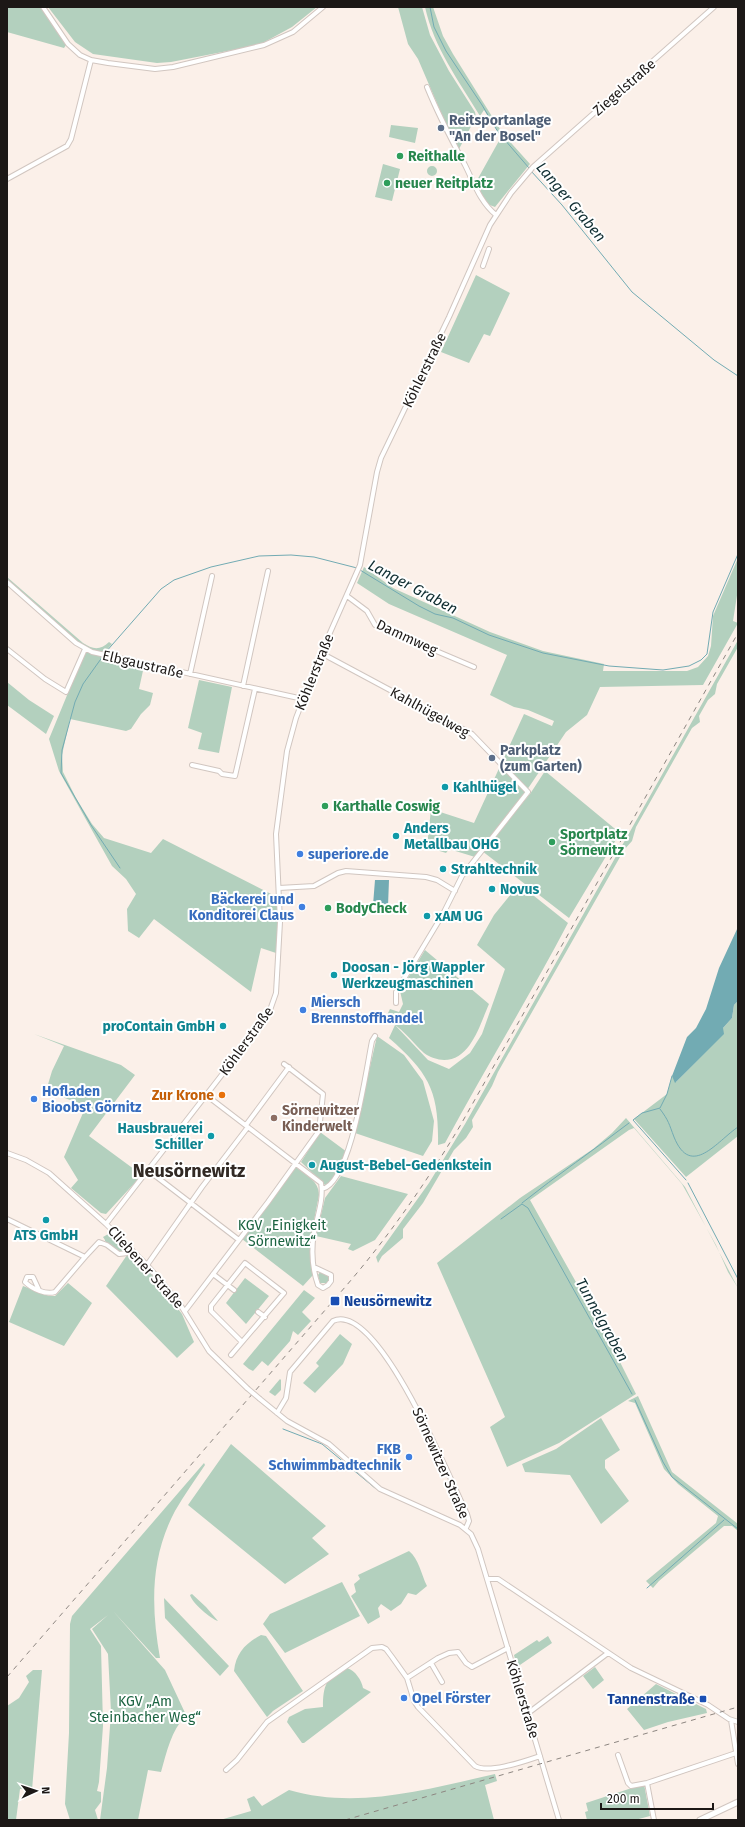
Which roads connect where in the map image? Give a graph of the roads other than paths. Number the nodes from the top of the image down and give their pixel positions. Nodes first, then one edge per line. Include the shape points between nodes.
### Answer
1 (43, 7) edge
2 (323, 7) edge
3 (714, 7) edge
4 (91, 60) junction
5 (427, 87) dead end
6 (533, 167) joint
7 (7, 179) edge
8 (496, 214) junction
9 (489, 249) dead end
10 (477, 254) junction
11 (486, 259) junction
12 (482, 266) dead end
13 (268, 571) dead end
14 (212, 576) dead end
15 (7, 582) edge
16 (347, 596) junction
17 (7, 649) edge
18 (85, 649) junction
19 (321, 653) junction
20 (474, 667) dead end
21 (190, 674) junction
22 (243, 686) junction
23 (255, 689) junction
24 (303, 699) junction
25 (192, 765) dead end
26 (279, 888) junction
27 (455, 891) junction
28 (396, 1003) dead end
29 (375, 1036) dead end
30 (284, 1064) dead end
31 (289, 1067) junction
32 (206, 1095) junction
33 (247, 1126) junction
34 (7, 1153) edge
35 (296, 1163) junction
36 (149, 1171) junction
37 (322, 1189) junction
38 (191, 1204) junction
39 (7, 1218) edge
40 (106, 1224) junction
41 (239, 1240) junction
42 (132, 1250) junction
43 (85, 1257) junction
44 (147, 1266) junction
45 (314, 1267) junction
46 (213, 1274) junction
47 (228, 1284) junction
48 (39, 1290) dead end
49 (234, 1290) dead end
50 (185, 1311) junction
51 (258, 1312) dead end
52 (265, 1317) junction
53 (242, 1342) junction
54 (231, 1355) dead end
55 (277, 1413) junction
56 (466, 1528) junction
57 (487, 1578) junction
58 (508, 1648) junction
59 (608, 1652) junction
60 (431, 1663) junction
61 (407, 1678) junction
62 (442, 1682) dead end
63 (527, 1714) junction
64 (731, 1720) junction
65 (738, 1722) edge
66 (736, 1753) junction
67 (618, 1755) dead end
68 (540, 1756) junction
69 (738, 1764) edge
70 (226, 1770) dead end
71 (647, 1783) junction
72 (738, 1802) edge
73 (559, 1820) edge
74 (654, 1820) edge
75 (700, 1820) edge

1 - 4 street via 71,47
2 - 4 street via 293,32 256,48 172,67 146,69
3 - 6 street, Ziegelstraße
4 - 7 street via 67,146
5 - 8 street via 440,120 479,196 488,209
6 - 8 street, Köhlerstraße
8 - 10 street, Köhlerstraße
9 - 11 street
10 - 11 street
10 - 16 street, Köhlerstraße via 378,465 360,565
11 - 12 street
13 - 22 street
14 - 21 street
15 - 18 street, Elbgaustraße
16 - 19 street, Köhlerstraße
16 - 20 street, Dammweg via 367,611 375,625
17 - 18 street via 66,692
18 - 21 street, Elbgaustraße
19 - 24 street, Köhlerstraße
19 - 27 street, Kahlhügelweg via 472,734 528,792 467,869
21 - 22 street, Elbgaustraße
22 - 23 street, Elbgaustraße
23 - 24 street, Elbgaustraße
23 - 25 street via 235,776
24 - 26 street, Köhlerstraße via 289,744 276,834
26 - 27 street via 314,886 338,873 352,870 426,877 437,880
26 - 32 street, Köhlerstraße via 280,932 277,985 273,1004 266,1018
27 - 28 street via 429,940 396,992
29 - 37 street via 349,1150 333,1183
30 - 31 street
31 - 33 street
31 - 35 street via 323,1094 319,1131
32 - 33 street
32 - 36 street, Köhlerstraße
33 - 35 street
33 - 38 street
34 - 40 street, Cliebener Straße via 49,1173
35 - 37 street via 317,1179
35 - 41 street
36 - 38 street
36 - 40 street, Köhlerstraße
37 - 45 street via 312,1250
38 - 41 street
38 - 44 street
39 - 43 street
40 - 42 street, Cliebener Straße
41 - 46 street
42 - 43 street via 119,1254 99,1242
42 - 44 street, Cliebener Straße
43 - 48 street via 58,1290 50,1293
44 - 50 street, Cliebener Straße
45 - 45 street via 318,1285 326,1287 331,1281 331,1275
46 - 47 street
46 - 50 street
47 - 49 street
47 - 52 street via 245,1263 284,1292
47 - 53 street via 210,1311
50 - 55 street, Cliebener Straße, bridge via 209,1351
51 - 52 street
52 - 53 street
53 - 54 street
55 - 56 street, Cliebener Straße via 329,1444 380,1489
55 - 56 street, Sörnewitzer Straße via 286,1398 290,1372 333,1321 346,1319 366,1333 378,1346 415,1405 467,1514 469,1522
56 - 57 street, Sörnewitzer Straße via 477,1544
57 - 58 street, Köhlerstraße
57 - 59 street via 498,1578
58 - 60 street via 475,1666 469,1666 461,1654 454,1652
58 - 63 street, Köhlerstraße
59 - 63 street
59 - 64 street via 631,1668 708,1705
60 - 61 street
60 - 62 street
61 - 68 street via 418,1707 478,1767 485,1769
61 - 70 street via 386,1648 372,1648 267,1722
63 - 68 street, Köhlerstraße
64 - 65 street
64 - 66 street
66 - 69 street
66 - 71 street
67 - 71 street via 628,1784 631,1786
68 - 73 street, Köhlerstraße
71 - 74 street
72 - 75 main road

